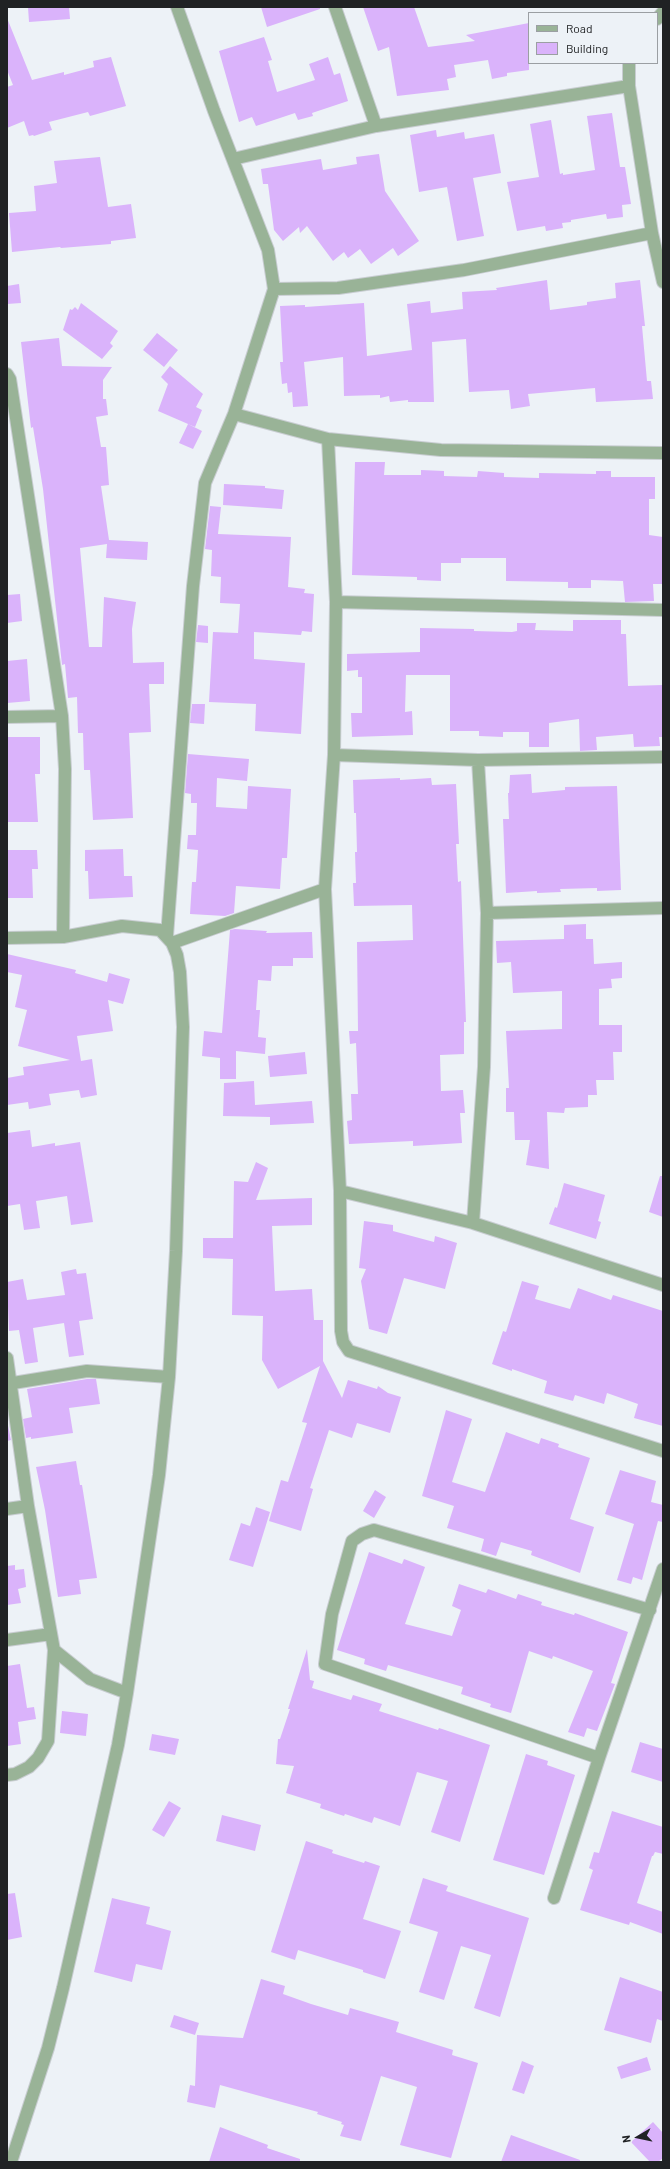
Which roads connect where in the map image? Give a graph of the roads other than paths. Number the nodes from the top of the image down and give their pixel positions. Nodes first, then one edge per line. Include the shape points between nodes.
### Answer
1 (177, 7) edge
2 (335, 7) edge
3 (629, 64) edge
4 (629, 86) junction
5 (376, 126) junction
6 (233, 159) junction
7 (652, 232) junction
8 (663, 282) edge
9 (274, 289) junction
10 (7, 374) edge
11 (234, 414) junction
12 (328, 438) junction
13 (663, 453) edge
14 (336, 602) junction
15 (663, 610) edge
16 (62, 716) junction
17 (7, 717) edge
18 (334, 755) junction
19 (663, 757) edge
20 (478, 760) junction
21 (326, 889) junction
22 (663, 908) edge
23 (486, 913) junction
24 (63, 937) junction
25 (7, 938) edge
26 (170, 939) junction
27 (340, 1191) junction
28 (473, 1223) junction
29 (663, 1285) edge
30 (7, 1358) edge
31 (169, 1377) junction
32 (9, 1384) edge
33 (663, 1450) edge
34 (28, 1506) junction
35 (7, 1509) edge
36 (663, 1569) edge
37 (650, 1610) junction
38 (51, 1634) junction
39 (7, 1640) edge
40 (54, 1650) junction
41 (127, 1692) junction
42 (599, 1758) junction
43 (7, 1775) edge
44 (554, 1898) dead end
45 (11, 2162) edge

1 - 6 street
2 - 5 street
3 - 4 street
4 - 5 street
4 - 7 street
5 - 6 street
6 - 9 street via 268,250
7 - 8 street
7 - 9 street via 464,270 338,288
9 - 11 street
10 - 16 street via 10,379
11 - 12 street
11 - 26 street via 205,482 193,586
12 - 13 street via 441,450
12 - 14 street
14 - 15 street
14 - 18 street
16 - 17 street
16 - 24 street via 65,769
18 - 20 street
18 - 21 street
19 - 20 street
20 - 23 street
21 - 26 street
21 - 27 street
22 - 23 street
23 - 28 street via 484,1067
24 - 25 street
24 - 26 street via 122,926 160,930
26 - 31 street via 180,972 183,1027
27 - 28 street
27 - 33 street via 341,1331 343,1342 349,1350
28 - 29 street
30 - 32 street
31 - 32 street via 87,1371
31 - 41 street via 160,1475
32 - 34 street
34 - 35 street
34 - 38 street
36 - 37 street
37 - 42 street
37 - 42 street via 374,1530 352,1541 332,1614 325,1664
38 - 39 street
38 - 40 street
40 - 41 street via 90,1680
40 - 43 street via 48,1742 29,1767
41 - 45 street via 118,1745 63,1988 48,2048
42 - 44 street

